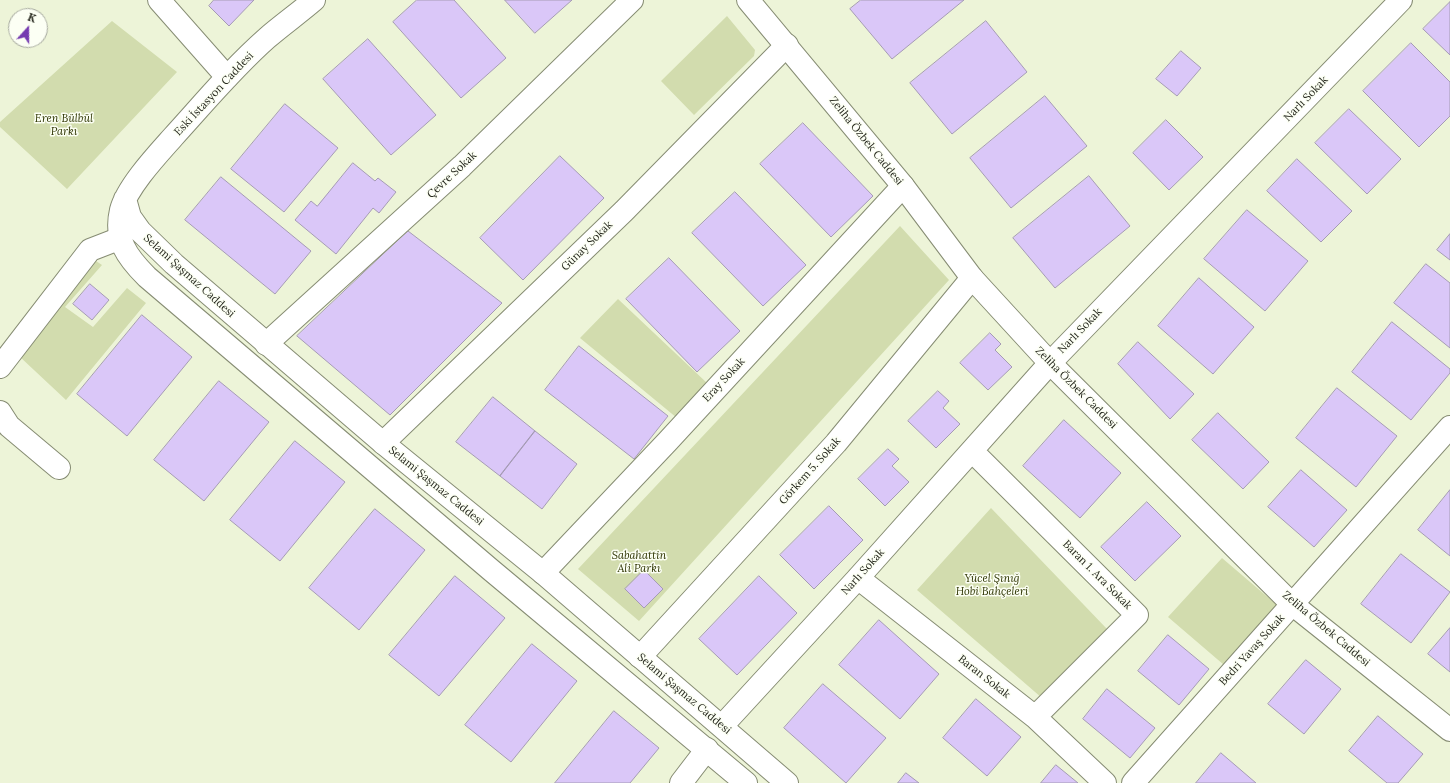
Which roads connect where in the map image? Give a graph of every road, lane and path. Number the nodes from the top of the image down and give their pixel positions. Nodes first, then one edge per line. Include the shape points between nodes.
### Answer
1 (158, 0) edge
2 (314, 0) edge
3 (632, 0) edge
4 (748, 0) edge
5 (1401, 0) edge
6 (786, 45) junction
7 (227, 77) junction
8 (903, 186) junction
9 (125, 198) junction
10 (120, 238) junction
11 (972, 278) junction
12 (266, 344) junction
13 (1050, 363) junction
14 (0, 368) edge
15 (0, 412) edge
16 (1450, 427) edge
17 (383, 443) junction
18 (972, 451) junction
19 (59, 468) dead end
20 (543, 573) junction
21 (858, 578) junction
22 (1292, 604) junction
23 (640, 657) junction
24 (1035, 717) junction
25 (722, 726) junction
26 (1450, 730) edge
27 (707, 749) junction
28 (681, 783) edge
29 (746, 783) edge
30 (788, 783) edge
31 (1105, 783) edge
32 (1133, 783) edge

1 - 7 street
2 - 7 street, Eski İstasyon Caddesi via 267,38
3 - 12 street, Çevre Sokak via 462,166
4 - 6 street, Zeliha Özbek Caddesi
5 - 13 street, Narlı Sokak
6 - 8 street, Zeliha Özbek Caddesi
6 - 17 street, Günay Sokak via 624,211
7 - 9 street, Eski İstasyon Caddesi via 152,161
8 - 11 street, Zeliha Özbek Caddesi
8 - 20 street, Eray Sokak
9 - 10 street via 120,218
9 - 12 street, Selami Şaşmaz Caddesi via 130,217 140,232
10 - 14 street via 90,250
10 - 27 street via 129,257 147,277
11 - 13 street, Zeliha Özbek Caddesi
11 - 23 street, Görkem 5. Sokak via 836,443
12 - 17 street, Selami Şaşmaz Caddesi
13 - 18 street, Narlı Sokak
13 - 22 street, Zeliha Özbek Caddesi
15 - 19 street via 9,426
16 - 22 street, Bedri Yavaş Sokak
17 - 20 street, Selami Şaşmaz Caddesi
18 - 21 street, Narlı Sokak
18 - 24 street, Baran 1. Ara Sokak via 1137,615
20 - 23 street, Selami Şaşmaz Caddesi
21 - 24 street, Baran Sokak
21 - 25 street, Narlı Sokak
22 - 26 street, Zeliha Özbek Caddesi
22 - 32 street, Bedri Yavaş Sokak
23 - 25 street, Selami Şaşmaz Caddesi
24 - 31 street, Baran Sokak
25 - 27 street, Narlı Sokak
25 - 30 street, Selami Şaşmaz Caddesi
27 - 28 street
27 - 29 street

